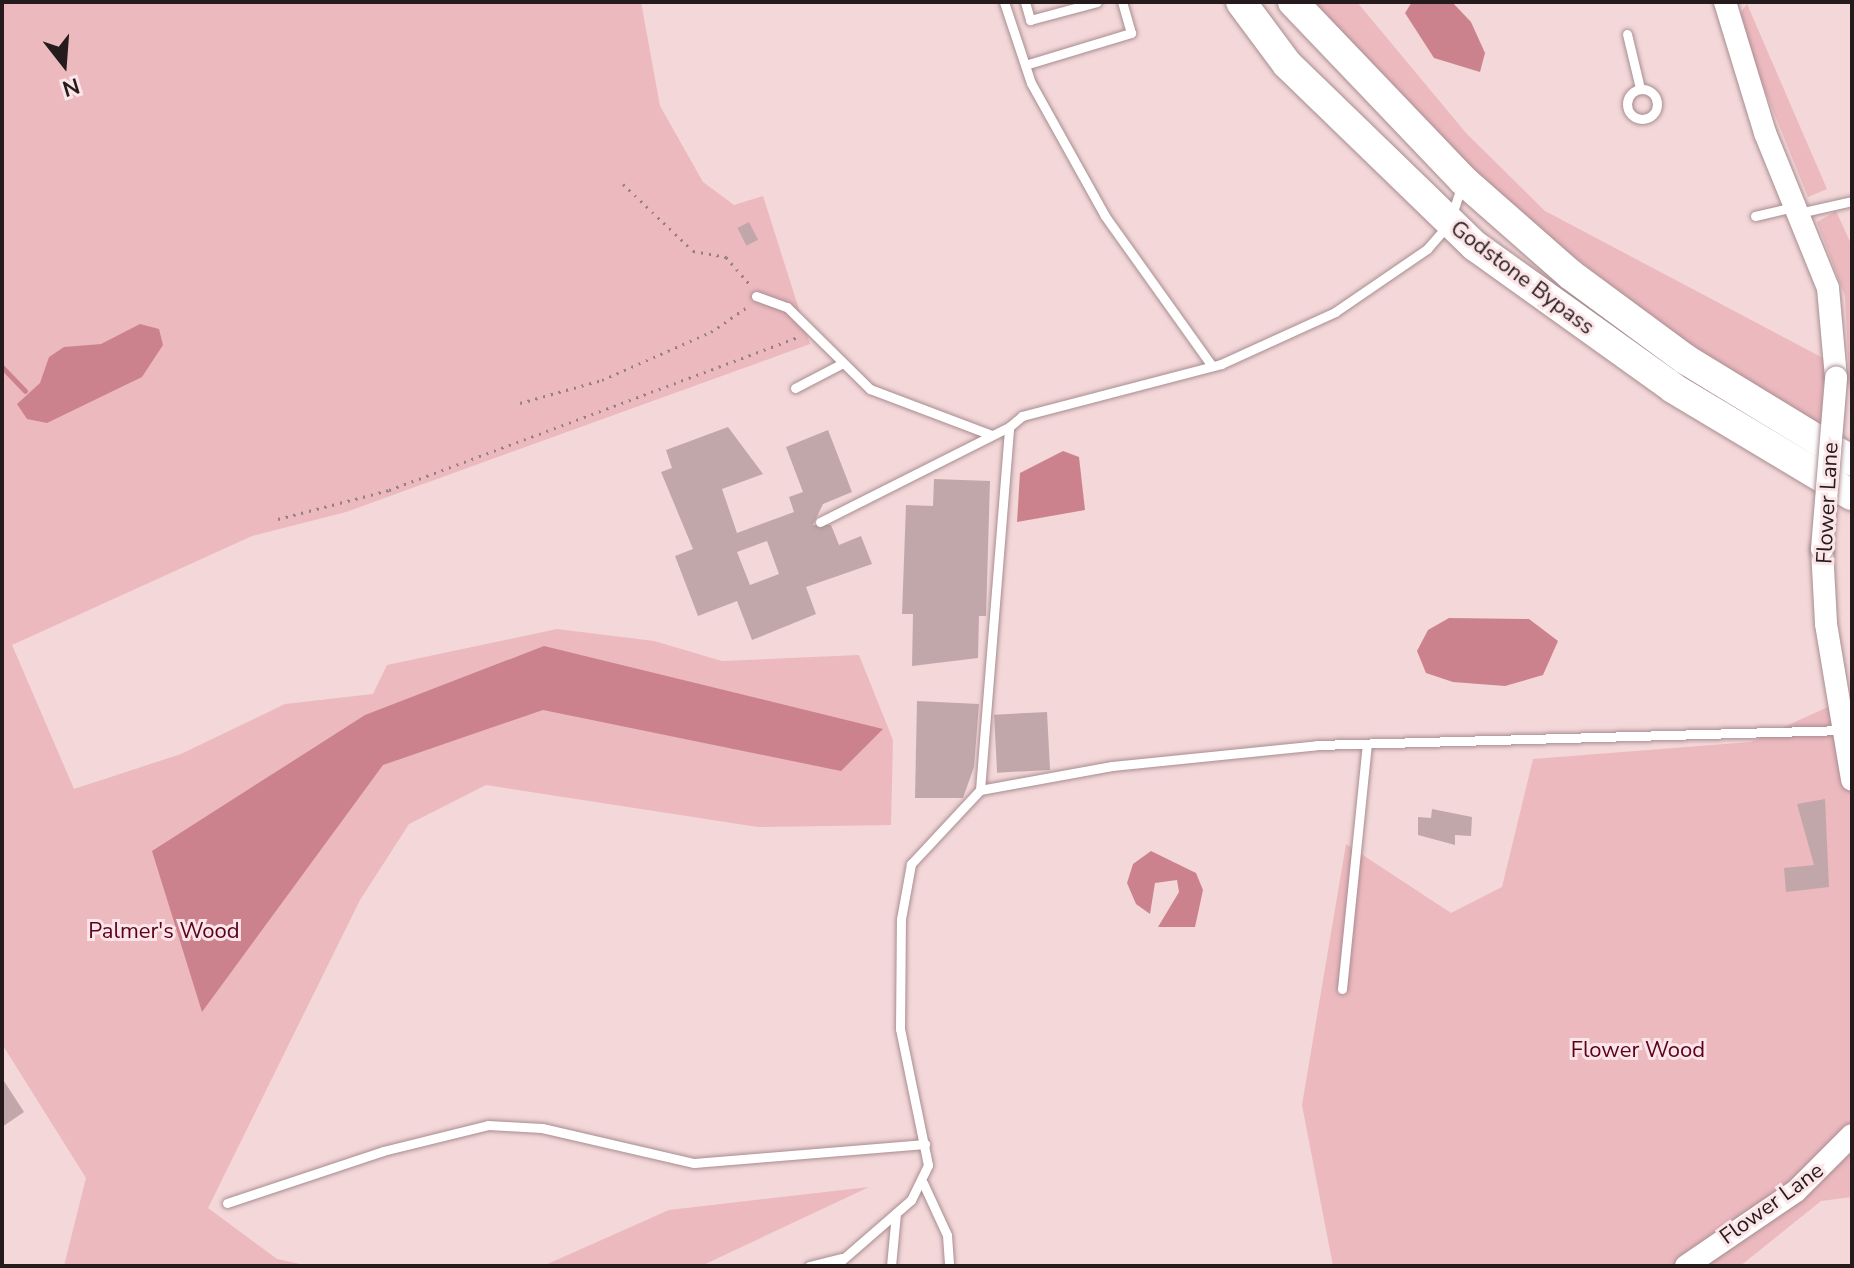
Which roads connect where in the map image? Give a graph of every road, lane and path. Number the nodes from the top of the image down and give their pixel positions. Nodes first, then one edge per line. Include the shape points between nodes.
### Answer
1 (1004, 2) edge
2 (1025, 2) edge
3 (1097, 2) edge
4 (1122, 2) edge
5 (1241, 2) edge
6 (1293, 2) edge
7 (1725, 2) edge
8 (1627, 34) dead end
9 (1025, 65) junction
10 (1640, 88) dead end
11 (1464, 181) junction
12 (623, 184) dead end
13 (1852, 201) edge
14 (1798, 209) junction
15 (1755, 216) dead end
16 (1449, 224) junction
17 (756, 296) junction
18 (812, 331) junction
19 (841, 364) junction
20 (1212, 366) junction
21 (795, 388) dead end
22 (520, 403) dead end
23 (1009, 427) junction
24 (992, 435) junction
25 (1852, 461) edge
26 (1852, 495) edge
27 (278, 519) dead end
28 (820, 522) dead end
29 (1844, 730) junction
30 (1367, 744) junction
31 (1852, 780) edge
32 (980, 790) junction
33 (1342, 989) dead end
34 (1852, 1135) edge
35 (925, 1144) junction
36 (923, 1183) junction
37 (227, 1203) dead end
38 (896, 1213) junction
39 (845, 1257) junction
40 (809, 1266) edge
41 (835, 1266) edge
42 (891, 1266) edge
43 (949, 1266) edge
44 (1686, 1266) edge

1 - 9 lane
2 - 3 lane via 1030,20
4 - 9 lane via 1131,33
5 - 16 highway, Godstone Bypass via 1287,64
6 - 11 highway, Godstone Bypass
7 - 14 street, Flower Lane
8 - 10 lane
9 - 20 lane via 1105,216
11 - 16 lane
11 - 25 highway, Godstone Bypass via 1571,275 1685,359
12 - 17 path via 693,251 726,257
13 - 14 lane
14 - 15 lane
14 - 29 street, Flower Lane, bridge via 1828,288 1836,378 1822,549
16 - 20 lane via 1427,249 1335,312
16 - 26 highway, Godstone Bypass via 1648,371
17 - 18 lane via 787,307
17 - 22 path via 677,348
18 - 19 lane
18 - 27 path via 389,490
19 - 21 lane
19 - 24 lane via 870,389
20 - 23 lane via 1022,416
23 - 24 lane
23 - 32 lane
24 - 28 lane
29 - 30 lane
29 - 31 street, Flower Lane
30 - 32 lane via 1112,766
30 - 33 lane
32 - 35 lane via 911,864 906,881 898,1003
34 - 44 street, Flower Lane via 1796,1191
35 - 36 lane
35 - 37 lane via 694,1163 542,1128 488,1125 383,1151
36 - 38 lane
36 - 43 lane via 944,1225
38 - 39 lane
38 - 42 lane
39 - 40 lane
39 - 41 lane

